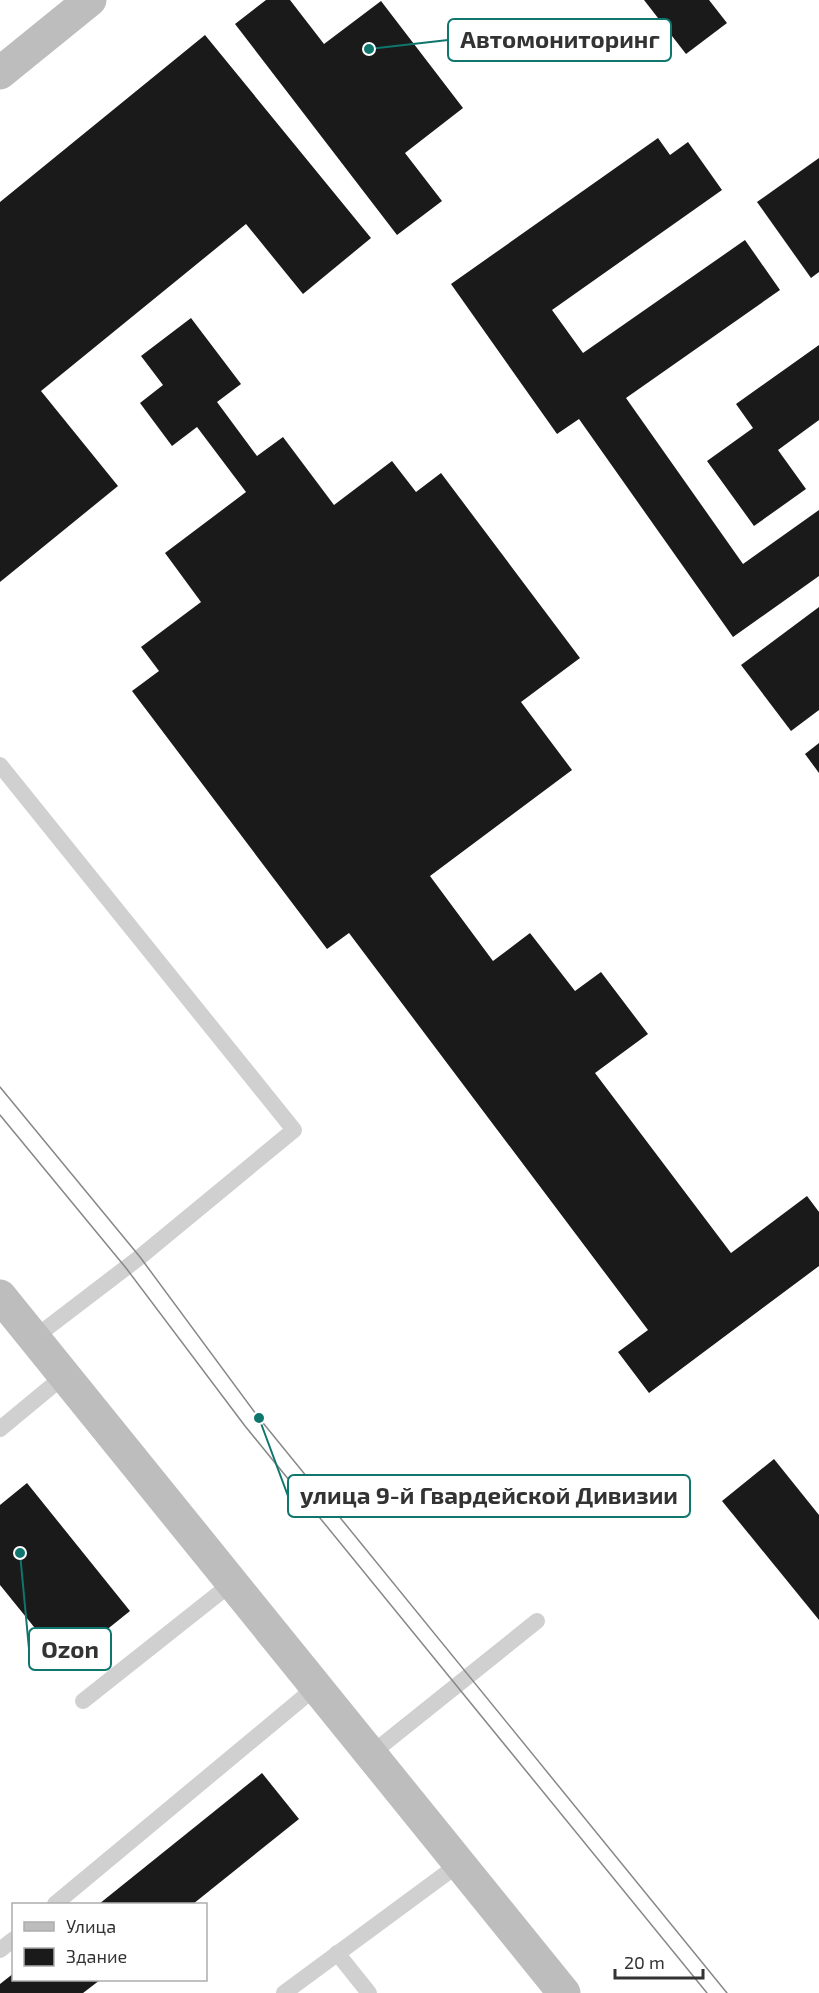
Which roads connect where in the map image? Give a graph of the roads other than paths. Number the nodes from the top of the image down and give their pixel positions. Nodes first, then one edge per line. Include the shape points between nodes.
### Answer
1 (90, 0) edge
2 (0, 74) edge
3 (0, 765) edge
4 (4, 1309) edge
5 (34, 1338) junction
6 (64, 1376) junction
7 (0, 1429) edge
8 (232, 1583) junction
9 (537, 1621) dead end
10 (316, 1687) junction
11 (83, 1701) dead end
12 (371, 1754) junction
13 (459, 1864) junction
14 (57, 1903) edge
15 (12, 1941) edge
16 (0, 1950) edge
17 (337, 1953) junction
18 (284, 1993) edge
19 (369, 1993) edge
20 (564, 1993) edge

1 - 2 street
3 - 5 lane via 294,1130
4 - 5 street
5 - 6 street
6 - 7 lane
6 - 8 street
8 - 10 street
8 - 11 lane
9 - 12 lane
10 - 12 street
10 - 14 lane
12 - 13 street
13 - 17 lane
13 - 20 street
15 - 16 lane
17 - 18 lane
17 - 19 lane

